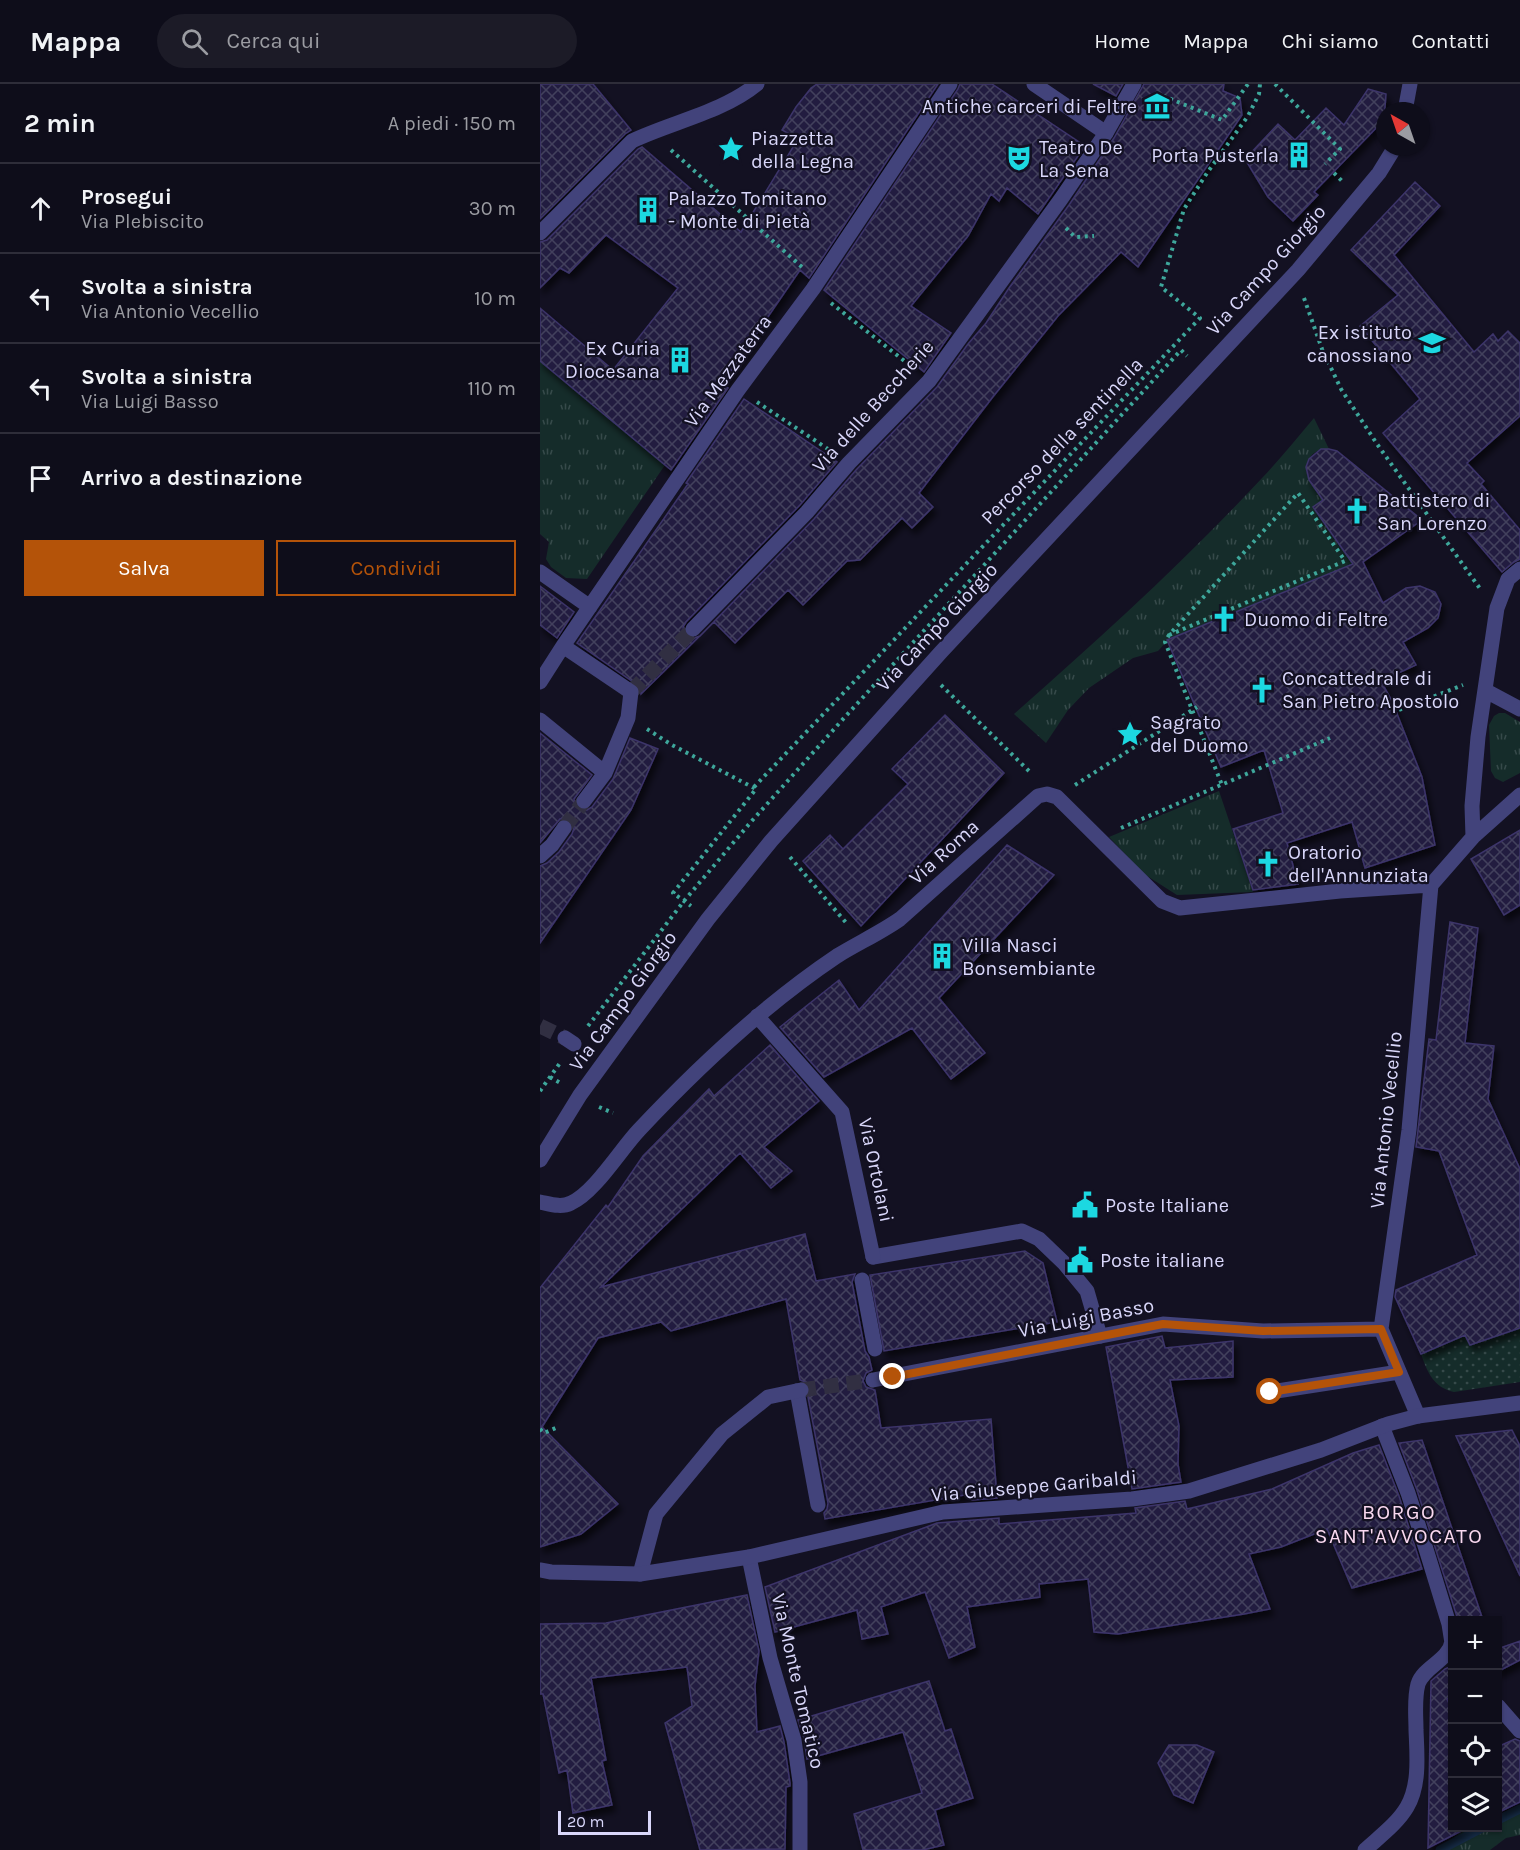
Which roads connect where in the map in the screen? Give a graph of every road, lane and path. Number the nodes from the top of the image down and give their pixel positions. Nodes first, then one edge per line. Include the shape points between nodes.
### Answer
1 (757, 84) edge
2 (950, 84) edge
3 (1034, 84) edge
4 (1248, 84) edge
5 (1260, 84) edge
6 (1275, 84) edge
7 (1410, 84) edge
8 (1141, 87) edge
9 (1407, 102) edge
10 (650, 132) junction
11 (1106, 134) junction
12 (1389, 156) edge
13 (1325, 165) dead end
14 (540, 233) edge
15 (1294, 273) junction
16 (813, 289) junction
17 (930, 381) junction
18 (738, 390) junction
19 (849, 463) junction
20 (1520, 569) edge
21 (540, 572) edge
22 (590, 607) junction
23 (1497, 608) junction
24 (693, 630) tunnel mouth
25 (1169, 635) junction
26 (563, 646) junction
27 (925, 670) junction
28 (540, 682) edge
29 (1487, 683) junction
30 (1194, 708) junction
31 (1520, 709) edge
32 (1400, 710) dead end
33 (628, 718) junction
34 (540, 720) edge
35 (1330, 738) dead end
36 (605, 774) junction
37 (1222, 785) junction
38 (754, 787) junction
39 (1052, 795) junction
40 (1520, 795) edge
41 (584, 801) tunnel mouth
42 (564, 828) tunnel mouth
43 (1473, 837) junction
44 (1098, 838) junction
45 (540, 856) edge
46 (790, 857) dead end
47 (1431, 885) junction
48 (708, 919) junction
49 (862, 942) junction
50 (757, 1016) junction
51 (570, 1041) dead end
52 (540, 1090) edge
53 (597, 1106) dead end
54 (613, 1113) dead end
55 (540, 1160) edge
56 (540, 1202) edge
57 (862, 1280) dead end
58 (1381, 1329) junction
59 (1100, 1336) junction
60 (875, 1349) dead end
61 (1399, 1372) junction
62 (873, 1380) tunnel mouth
63 (1270, 1392) dead end
64 (1520, 1403) edge
65 (1418, 1416) junction
66 (1382, 1426) junction
67 (558, 1427) dead end
68 (540, 1429) edge
69 (819, 1505) dead end
70 (749, 1557) junction
71 (540, 1570) edge
72 (640, 1574) junction
73 (1448, 1621) edge
74 (1448, 1651) edge
75 (1502, 1711) edge
76 (1520, 1731) edge
77 (800, 1850) edge
78 (1365, 1850) edge

1 - 10 street via 730,102
2 - 16 street, Via Mezzaterra
3 - 11 street
4 - 8 path via 1222,120
5 - 38 path, Percorso della sentinella via 1248,116 1184,209 1161,287 1200,318
6 - 13 path via 1340,149
7 - 9 street
8 - 11 street, Via delle Beccherie
10 - 14 street via 632,141
10 - 16 path via 801,266
11 - 17 street, Via delle Beccherie
12 - 15 street, Via Campo Giorgio
15 - 23 path via 1341,389 1404,483
15 - 27 street, Via Campo Giorgio
16 - 17 path
16 - 18 street, Via Mezzaterra
17 - 19 street, Via delle Beccherie
18 - 19 path
18 - 22 street, Via Mezzaterra
19 - 24 street, Via delle Beccherie
20 - 23 street via 1508,579
21 - 22 street
22 - 26 street, Via Mezzaterra
23 - 29 street
25 - 25 path via 1298,493 1347,560
25 - 30 path via 1165,642
26 - 28 street, Via Mezzaterra
26 - 33 street via 631,692
27 - 39 path
27 - 48 street, Via Campo Giorgio via 771,841
29 - 31 street
29 - 32 path via 1451,689
29 - 43 street via 1478,737
30 - 37 path
30 - 39 path
33 - 36 street
33 - 38 path
34 - 36 street
35 - 37 path
36 - 41 street
37 - 44 path
38 - 48 path via 673,893
39 - 44 street
39 - 49 street, Via Roma via 1038,796 900,919
40 - 43 street
42 - 45 street
43 - 47 street
44 - 47 street via 1162,901 1180,908
46 - 49 path
47 - 58 street, Via Antonio Vecellio via 1409,1130
48 - 55 street, Via Campo Giorgio via 580,1095
49 - 50 street, Via Roma
50 - 56 street, Via Roma via 637,1131 586,1194 570,1204 554,1206
50 - 59 street, Via Ortolani via 842,1112 873,1257 1022,1231 1039,1239 1087,1291
51 - 52 path
53 - 54 path
57 - 60 street
58 - 59 street, Via Luigi Basso via 1263,1331 1163,1324
58 - 61 street
59 - 62 street, Via Luigi Basso
61 - 63 street
61 - 65 street
64 - 65 street, Via Giuseppe Garibaldi
65 - 66 street, Via Giuseppe Garibaldi
66 - 70 street, Via Giuseppe Garibaldi via 1321,1450 1189,1491 1132,1499 943,1512
66 - 73 street
67 - 68 path via 544,1433
69 - 72 street via 799,1391 768,1397 722,1434 656,1514
70 - 72 street, Via Giuseppe Garibaldi
70 - 77 street, Via Monte Tomatico via 770,1658 794,1740 800,1782
71 - 72 street, Via Giuseppe Garibaldi
74 - 78 street via 1419,1681 1415,1699 1417,1764 1408,1807
75 - 76 street

